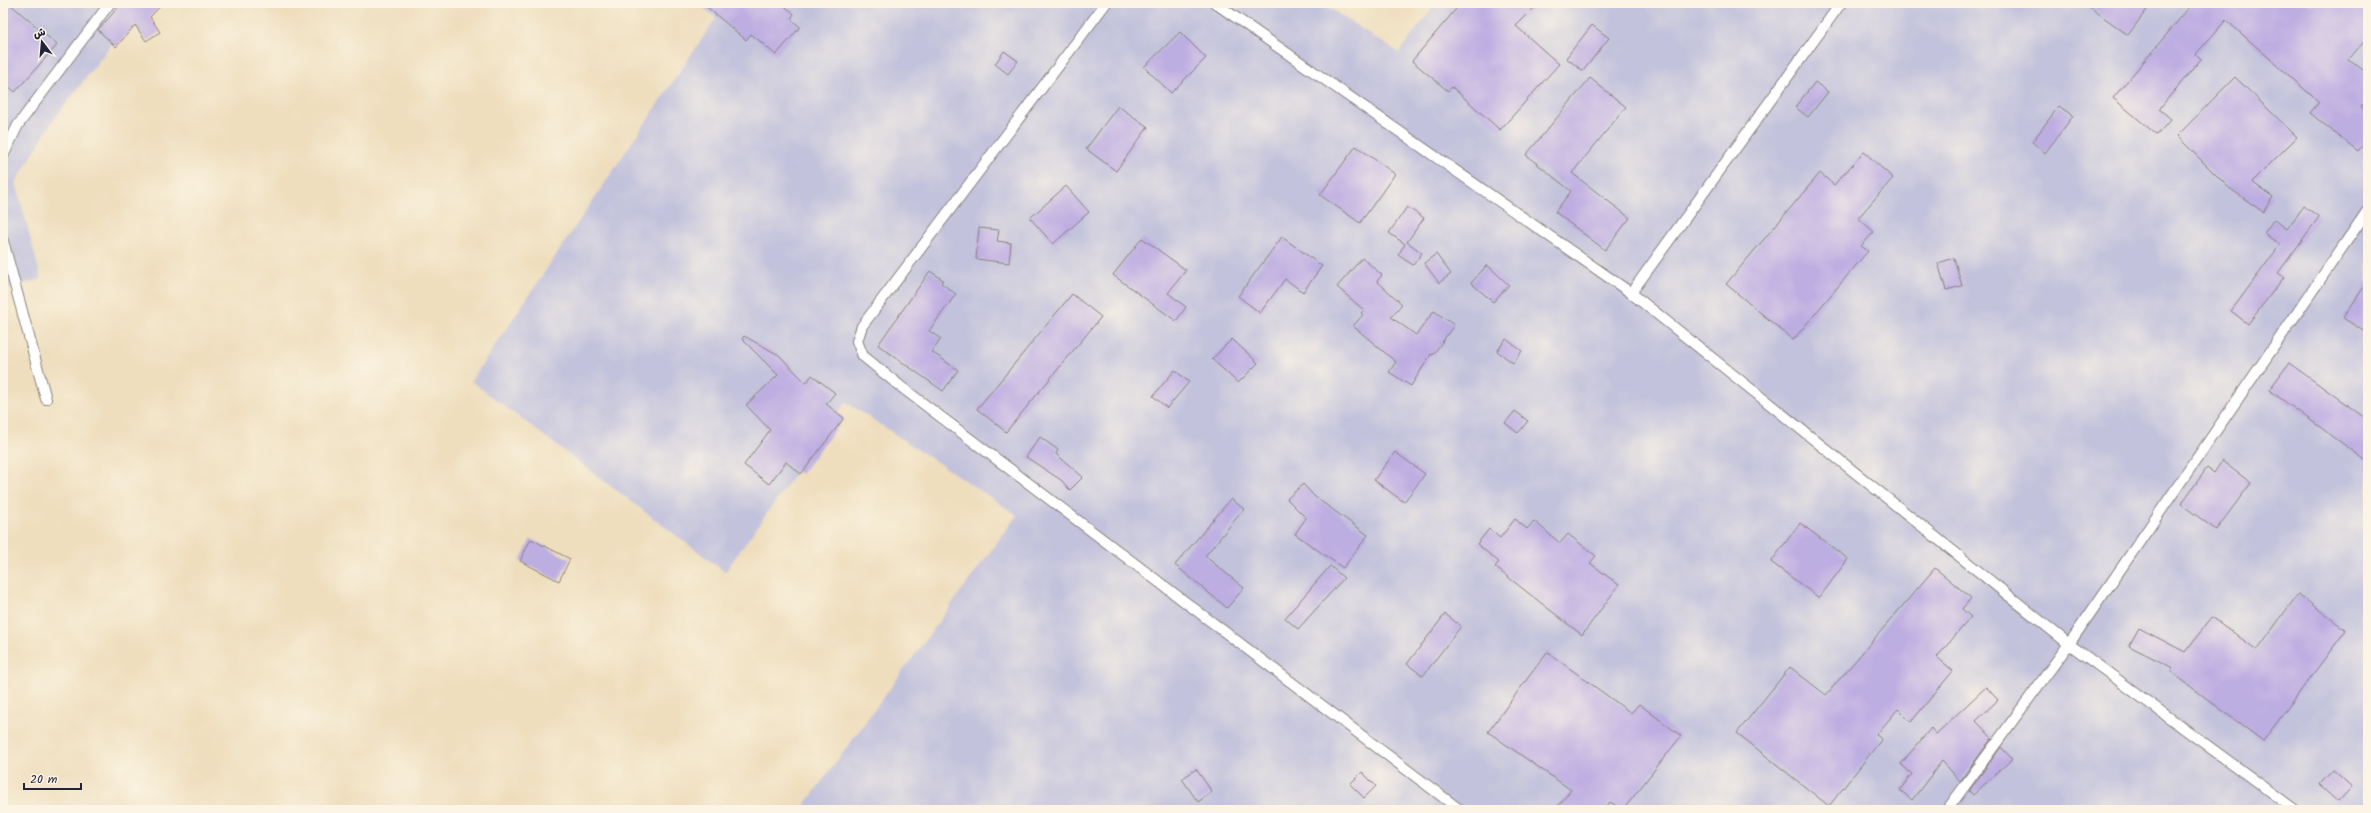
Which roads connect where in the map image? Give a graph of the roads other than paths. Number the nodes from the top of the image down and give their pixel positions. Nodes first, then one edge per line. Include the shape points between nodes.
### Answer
1 (110, 3) edge
2 (1106, 3) edge
3 (1215, 3) edge
4 (1841, 3) edge
5 (3, 156) edge
6 (2368, 210) edge
7 (3, 241) edge
8 (1631, 293) junction
9 (46, 399) dead end
10 (2068, 644) junction
11 (1460, 810) edge
12 (1947, 810) edge
13 (2295, 810) edge

1 - 5 lane via 18,125
2 - 11 lane via 862,326 857,341 863,356
3 - 8 lane
4 - 8 lane
6 - 10 lane
7 - 9 lane
8 - 10 lane
10 - 12 lane
10 - 13 lane

